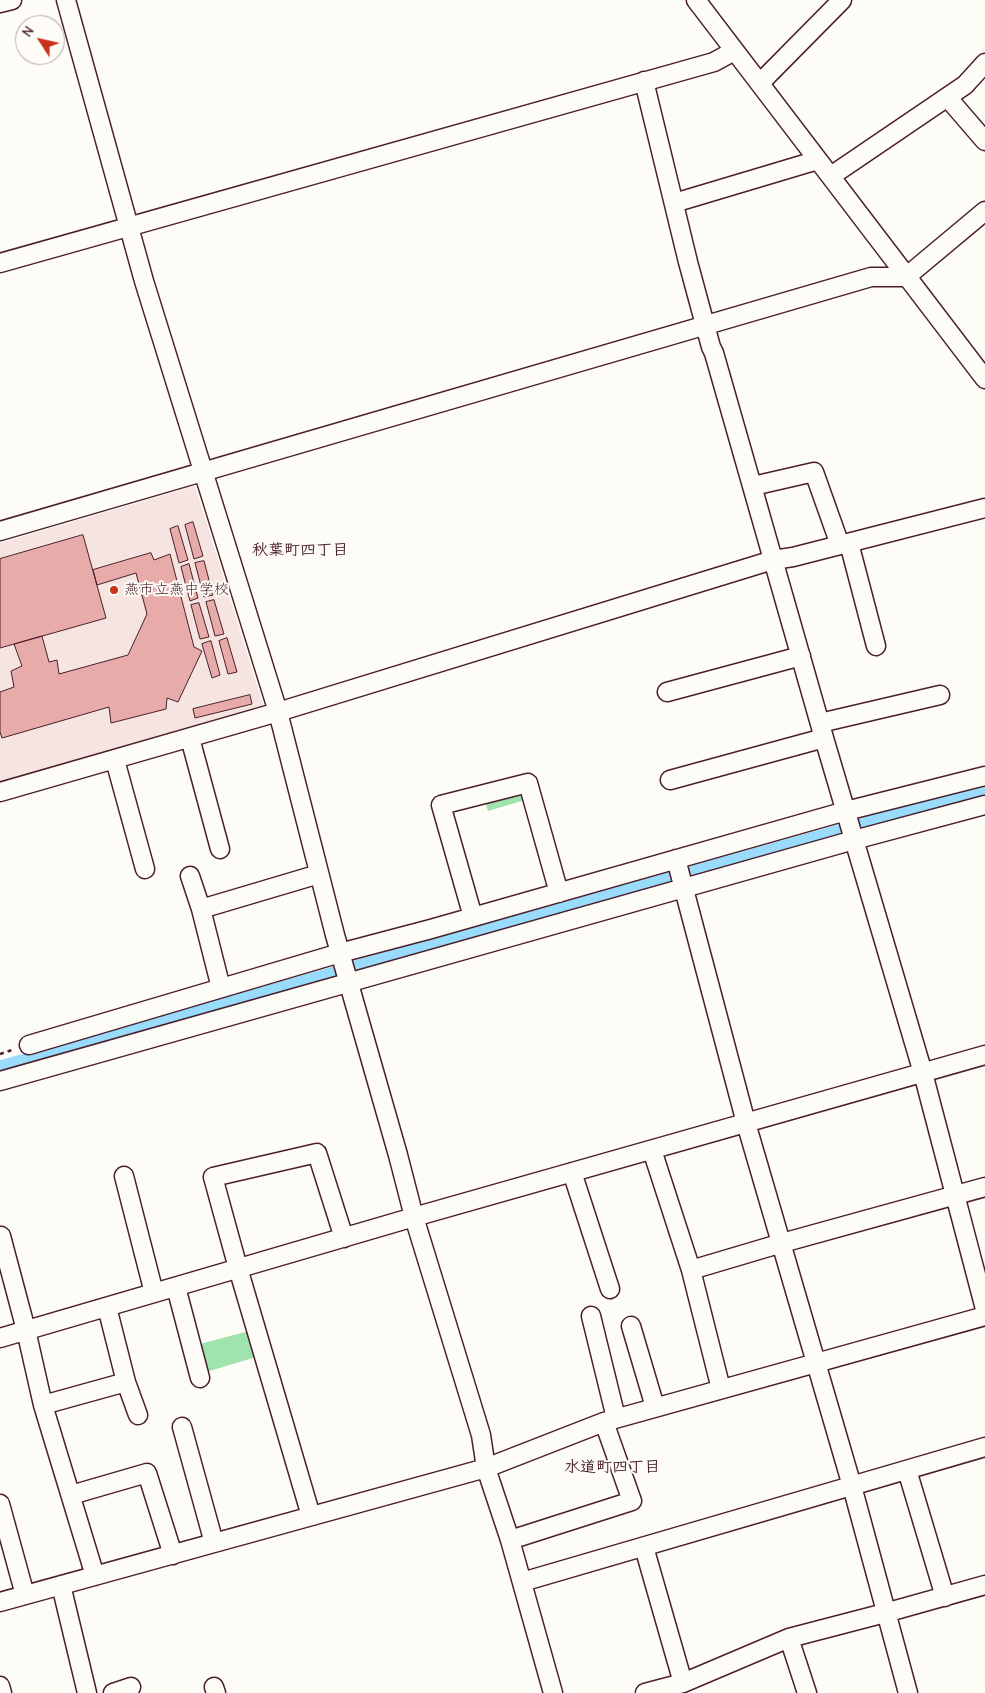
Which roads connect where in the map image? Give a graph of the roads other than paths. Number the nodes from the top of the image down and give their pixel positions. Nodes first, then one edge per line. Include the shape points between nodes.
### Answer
1 (12, 0) edge
2 (66, 0) edge
3 (696, 0) edge
4 (842, 0) edge
5 (0, 3) edge
6 (734, 51) junction
7 (985, 62) edge
8 (644, 82) junction
9 (760, 82) junction
10 (948, 98) junction
11 (985, 141) edge
12 (818, 160) junction
13 (831, 176) junction
14 (674, 203) junction
15 (985, 211) edge
16 (129, 226) junction
17 (0, 263) edge
18 (906, 277) junction
19 (705, 325) junction
20 (985, 379) edge
21 (204, 472) junction
22 (753, 486) junction
23 (985, 508) edge
24 (0, 531) edge
25 (845, 544) junction
26 (773, 560) junction
27 (876, 646) dead end
28 (801, 656) junction
29 (667, 692) dead end
30 (940, 695) dead end
31 (278, 712) junction
32 (822, 731) junction
33 (190, 738) junction
34 (115, 760) junction
35 (985, 776) edge
36 (670, 780) dead end
37 (0, 792) edge
38 (985, 805) edge
39 (850, 827) junction
40 (220, 849) dead end
41 (145, 869) dead end
42 (319, 874) junction
43 (680, 874) junction
44 (190, 876) dead end
45 (559, 893) junction
46 (201, 909) junction
47 (473, 918) junction
48 (345, 968) junction
49 (221, 988) junction
50 (43, 1052) junction
51 (985, 1055) edge
52 (923, 1073) junction
53 (0, 1081) edge
54 (746, 1123) junction
55 (652, 1150) junction
56 (572, 1172) junction
57 (124, 1176) dead end
58 (985, 1187) edge
59 (955, 1195) junction
60 (414, 1217) junction
61 (1, 1236) edge
62 (344, 1238) junction
63 (782, 1243) junction
64 (238, 1268) junction
65 (691, 1270) junction
66 (176, 1287) junction
67 (610, 1289) dead end
68 (154, 1293) junction
69 (107, 1307) junction
70 (985, 1309) edge
71 (591, 1316) dead end
72 (985, 1316) edge
73 (631, 1326) dead end
74 (26, 1330) junction
75 (0, 1338) edge
76 (817, 1362) junction
77 (200, 1378) dead end
78 (126, 1382) junction
79 (721, 1388) junction
80 (43, 1405) junction
81 (655, 1407) junction
82 (138, 1414) dead end
83 (610, 1420) junction
84 (182, 1427) dead end
85 (984, 1452) edge
86 (486, 1468) junction
87 (907, 1470) junction
88 (852, 1486) junction
89 (71, 1495) junction
90 (0, 1504) edge
91 (311, 1516) junction
92 (510, 1540) junction
93 (214, 1543) junction
94 (644, 1547) junction
95 (172, 1554) junction
96 (95, 1576) junction
97 (522, 1582) junction
98 (61, 1585) junction
99 (985, 1585) edge
100 (25, 1595) junction
101 (945, 1597) junction
102 (0, 1602) edge
103 (885, 1614) junction
104 (790, 1638) junction
105 (683, 1683) junction
106 (0, 1686) edge
107 (132, 1687) dead end
108 (2, 1693) edge
109 (87, 1693) edge
110 (114, 1693) edge
111 (554, 1693) edge
112 (645, 1693) edge
113 (806, 1693) edge
114 (908, 1693) edge

1 - 5 street
2 - 16 street
3 - 6 street
4 - 9 street
6 - 8 street via 714,62
6 - 9 street
7 - 10 street via 965,85
8 - 14 street
8 - 16 street
9 - 12 street
10 - 11 street
10 - 13 street
12 - 13 street
12 - 14 street
13 - 18 street
14 - 19 street
15 - 18 street
16 - 17 street
16 - 21 street
18 - 19 street via 871,277
18 - 20 street
19 - 21 street
19 - 22 street
21 - 24 street
21 - 31 street
22 - 25 street via 814,472
22 - 26 street
23 - 25 street
25 - 26 street
25 - 27 street
26 - 28 street
26 - 31 street
28 - 29 street
28 - 32 street
30 - 32 street
31 - 33 street
31 - 42 street
32 - 36 street
32 - 39 street
33 - 34 street
33 - 40 street
34 - 37 street
34 - 41 street
35 - 39 street
38 - 39 street
39 - 43 street
39 - 43 street
39 - 52 street
42 - 46 street
42 - 48 street
43 - 45 street
43 - 48 street
43 - 54 street
44 - 46 street
45 - 47 street
45 - 47 street via 528,783 441,805
46 - 49 street
47 - 48 street
48 - 49 street
48 - 50 street
48 - 60 street
49 - 50 street
50 - 53 street
51 - 52 street
52 - 54 street
52 - 59 street
54 - 55 street
54 - 63 street
55 - 56 street
55 - 65 street
56 - 60 street
56 - 67 street
57 - 68 street
58 - 59 street
59 - 63 street
59 - 70 street
60 - 62 street
60 - 86 street via 481,1434
61 - 74 street
62 - 64 street
62 - 64 street via 317,1153 213,1177
63 - 65 street
63 - 76 street
64 - 66 street
64 - 91 street
65 - 79 street
66 - 68 street
66 - 77 street
68 - 69 street
69 - 74 street
69 - 78 street
71 - 83 street
72 - 76 street
73 - 81 street
74 - 75 street
74 - 80 street
76 - 79 street
76 - 88 street
78 - 80 street
78 - 82 street
79 - 81 street
80 - 89 street
81 - 83 street
83 - 86 street
83 - 92 street via 632,1501
84 - 93 street
85 - 87 street
86 - 91 street
86 - 92 street
87 - 88 street
87 - 101 street
88 - 94 street
88 - 103 street
89 - 95 street via 147,1473
89 - 96 street
90 - 100 street
91 - 93 street
92 - 97 street
93 - 95 street
94 - 97 street
94 - 105 street
95 - 96 street
96 - 98 street
97 - 111 street
98 - 100 street
98 - 109 street
99 - 101 street
100 - 102 street
101 - 103 street
103 - 104 street
103 - 114 street
104 - 105 street
104 - 113 street
105 - 112 street
106 - 108 street
107 - 110 street

